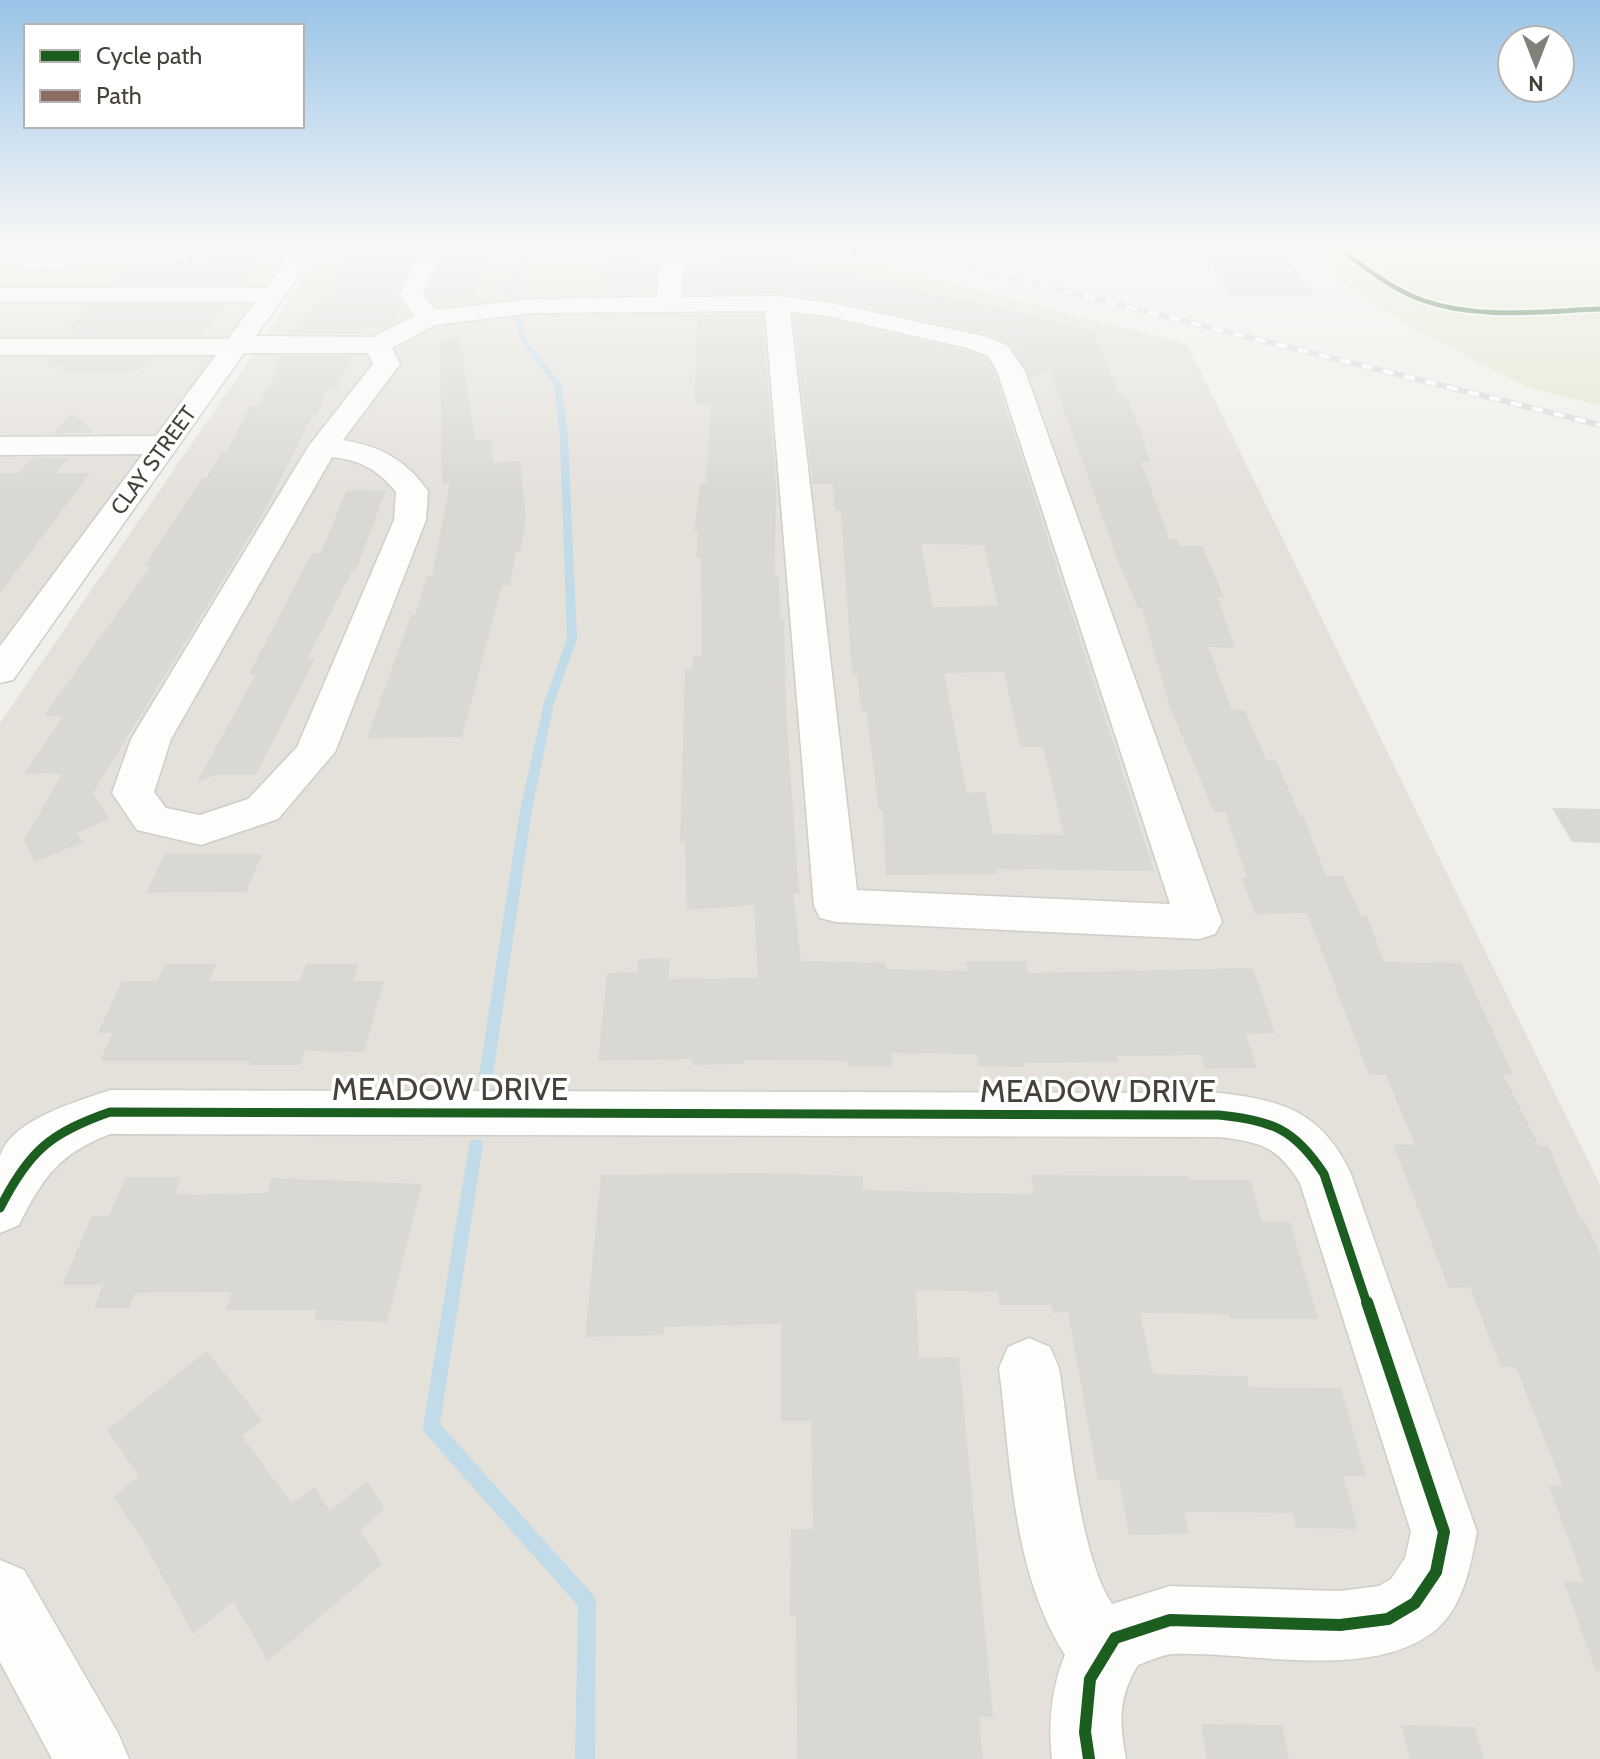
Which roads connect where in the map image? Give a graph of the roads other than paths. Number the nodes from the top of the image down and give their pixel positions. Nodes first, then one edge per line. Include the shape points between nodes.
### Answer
1 (248, 330) edge
2 (406, 330) edge
3 (780, 330) edge
4 (922, 330) edge
5 (378, 345) junction
6 (237, 346) junction
7 (0, 347) edge
8 (164, 445) junction
9 (0, 446) edge
10 (323, 447) junction
11 (0, 672) edge
12 (0, 1208) edge
13 (1029, 1368) dead end
14 (0, 1594) edge
15 (1105, 1655) junction
16 (92, 1759) edge
17 (1089, 1759) edge

1 - 6 street, CLAY STREET
2 - 5 street
3 - 4 street via 836,906 1199,922 1011,371 998,351
5 - 6 street
5 - 10 street via 387,364
6 - 7 street
6 - 8 street, CLAY STREET
8 - 9 street
8 - 11 street, CLAY STREET
10 - 10 street via 151,739 133,793 152,820 201,830 263,809 315,752 410,520 412,491 390,463 357,451
12 - 15 street, MEADOW DRIVE via 17,1173 40,1144 110,1112 1219,1115 1268,1120 1310,1151 1324,1174 1444,1532 1436,1572 1415,1603 1388,1619 1340,1625 1170,1620 1115,1638
13 - 15 street via 1055,1542 1075,1609
14 - 16 street
15 - 17 street, MEADOW DRIVE via 1090,1679 1085,1732

